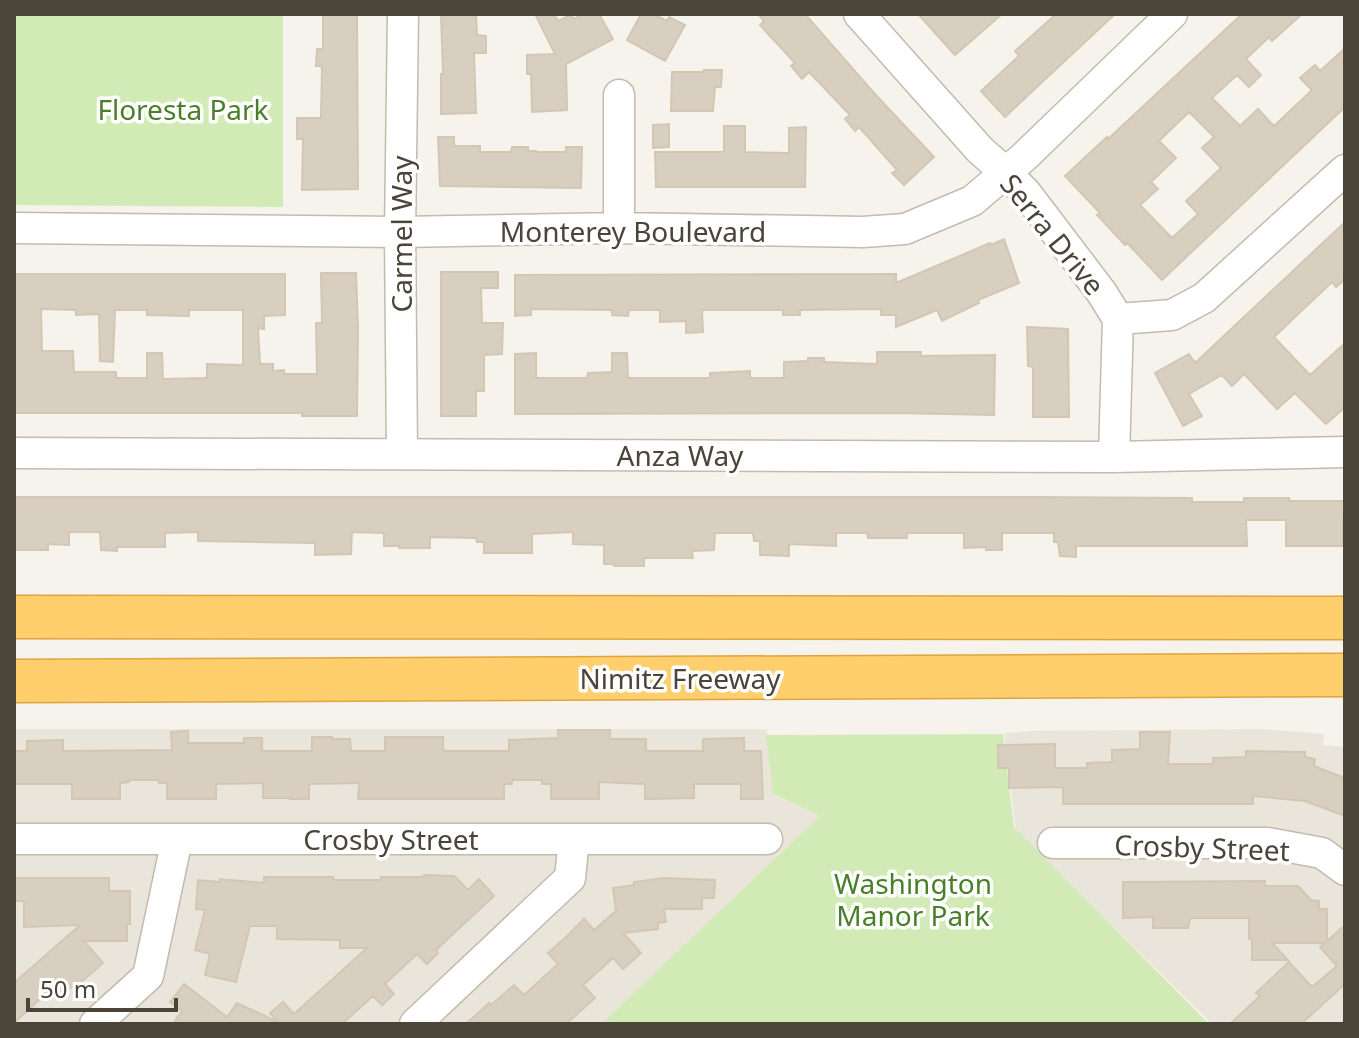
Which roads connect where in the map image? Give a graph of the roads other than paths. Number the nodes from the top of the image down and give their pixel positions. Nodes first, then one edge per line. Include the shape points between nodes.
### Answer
1 (403, 14) edge
2 (859, 14) edge
3 (1165, 17) edge
4 (619, 95) dead end
5 (1345, 170) edge
6 (1006, 173) junction
7 (14, 228) edge
8 (619, 228) junction
9 (400, 232) junction
10 (1118, 319) junction
11 (1345, 452) edge
12 (14, 453) edge
13 (402, 453) junction
14 (1114, 457) junction
15 (14, 617) edge
16 (1345, 618) edge
17 (1343, 676) edge
18 (14, 681) edge
19 (14, 839) edge
20 (177, 839) junction
21 (574, 839) junction
22 (767, 839) dead end
23 (1053, 843) dead end
24 (1345, 870) edge
25 (95, 1024) edge
26 (415, 1024) edge

1 - 9 street, Carmel Way
2 - 6 street, Serra Drive
3 - 6 street, Monterey Boulevard
4 - 8 street
5 - 10 street via 1204,298 1172,315
6 - 8 street, Monterey Boulevard via 972,201 905,229
6 - 10 street, Serra Drive
7 - 9 street, Monterey Boulevard
8 - 9 street, Monterey Boulevard
9 - 13 street, Carmel Way
10 - 14 street, Serra Drive
11 - 14 street, Anza Way
12 - 13 street, Anza Way
13 - 14 street, Anza Way
15 - 16 highway
17 - 18 highway, Nimitz Freeway
19 - 20 street, Crosby Street
20 - 21 street, Crosby Street
20 - 25 street via 148,976
21 - 22 street, Crosby Street
21 - 26 street via 570,878
23 - 24 street, Crosby Street via 1268,843 1322,853

